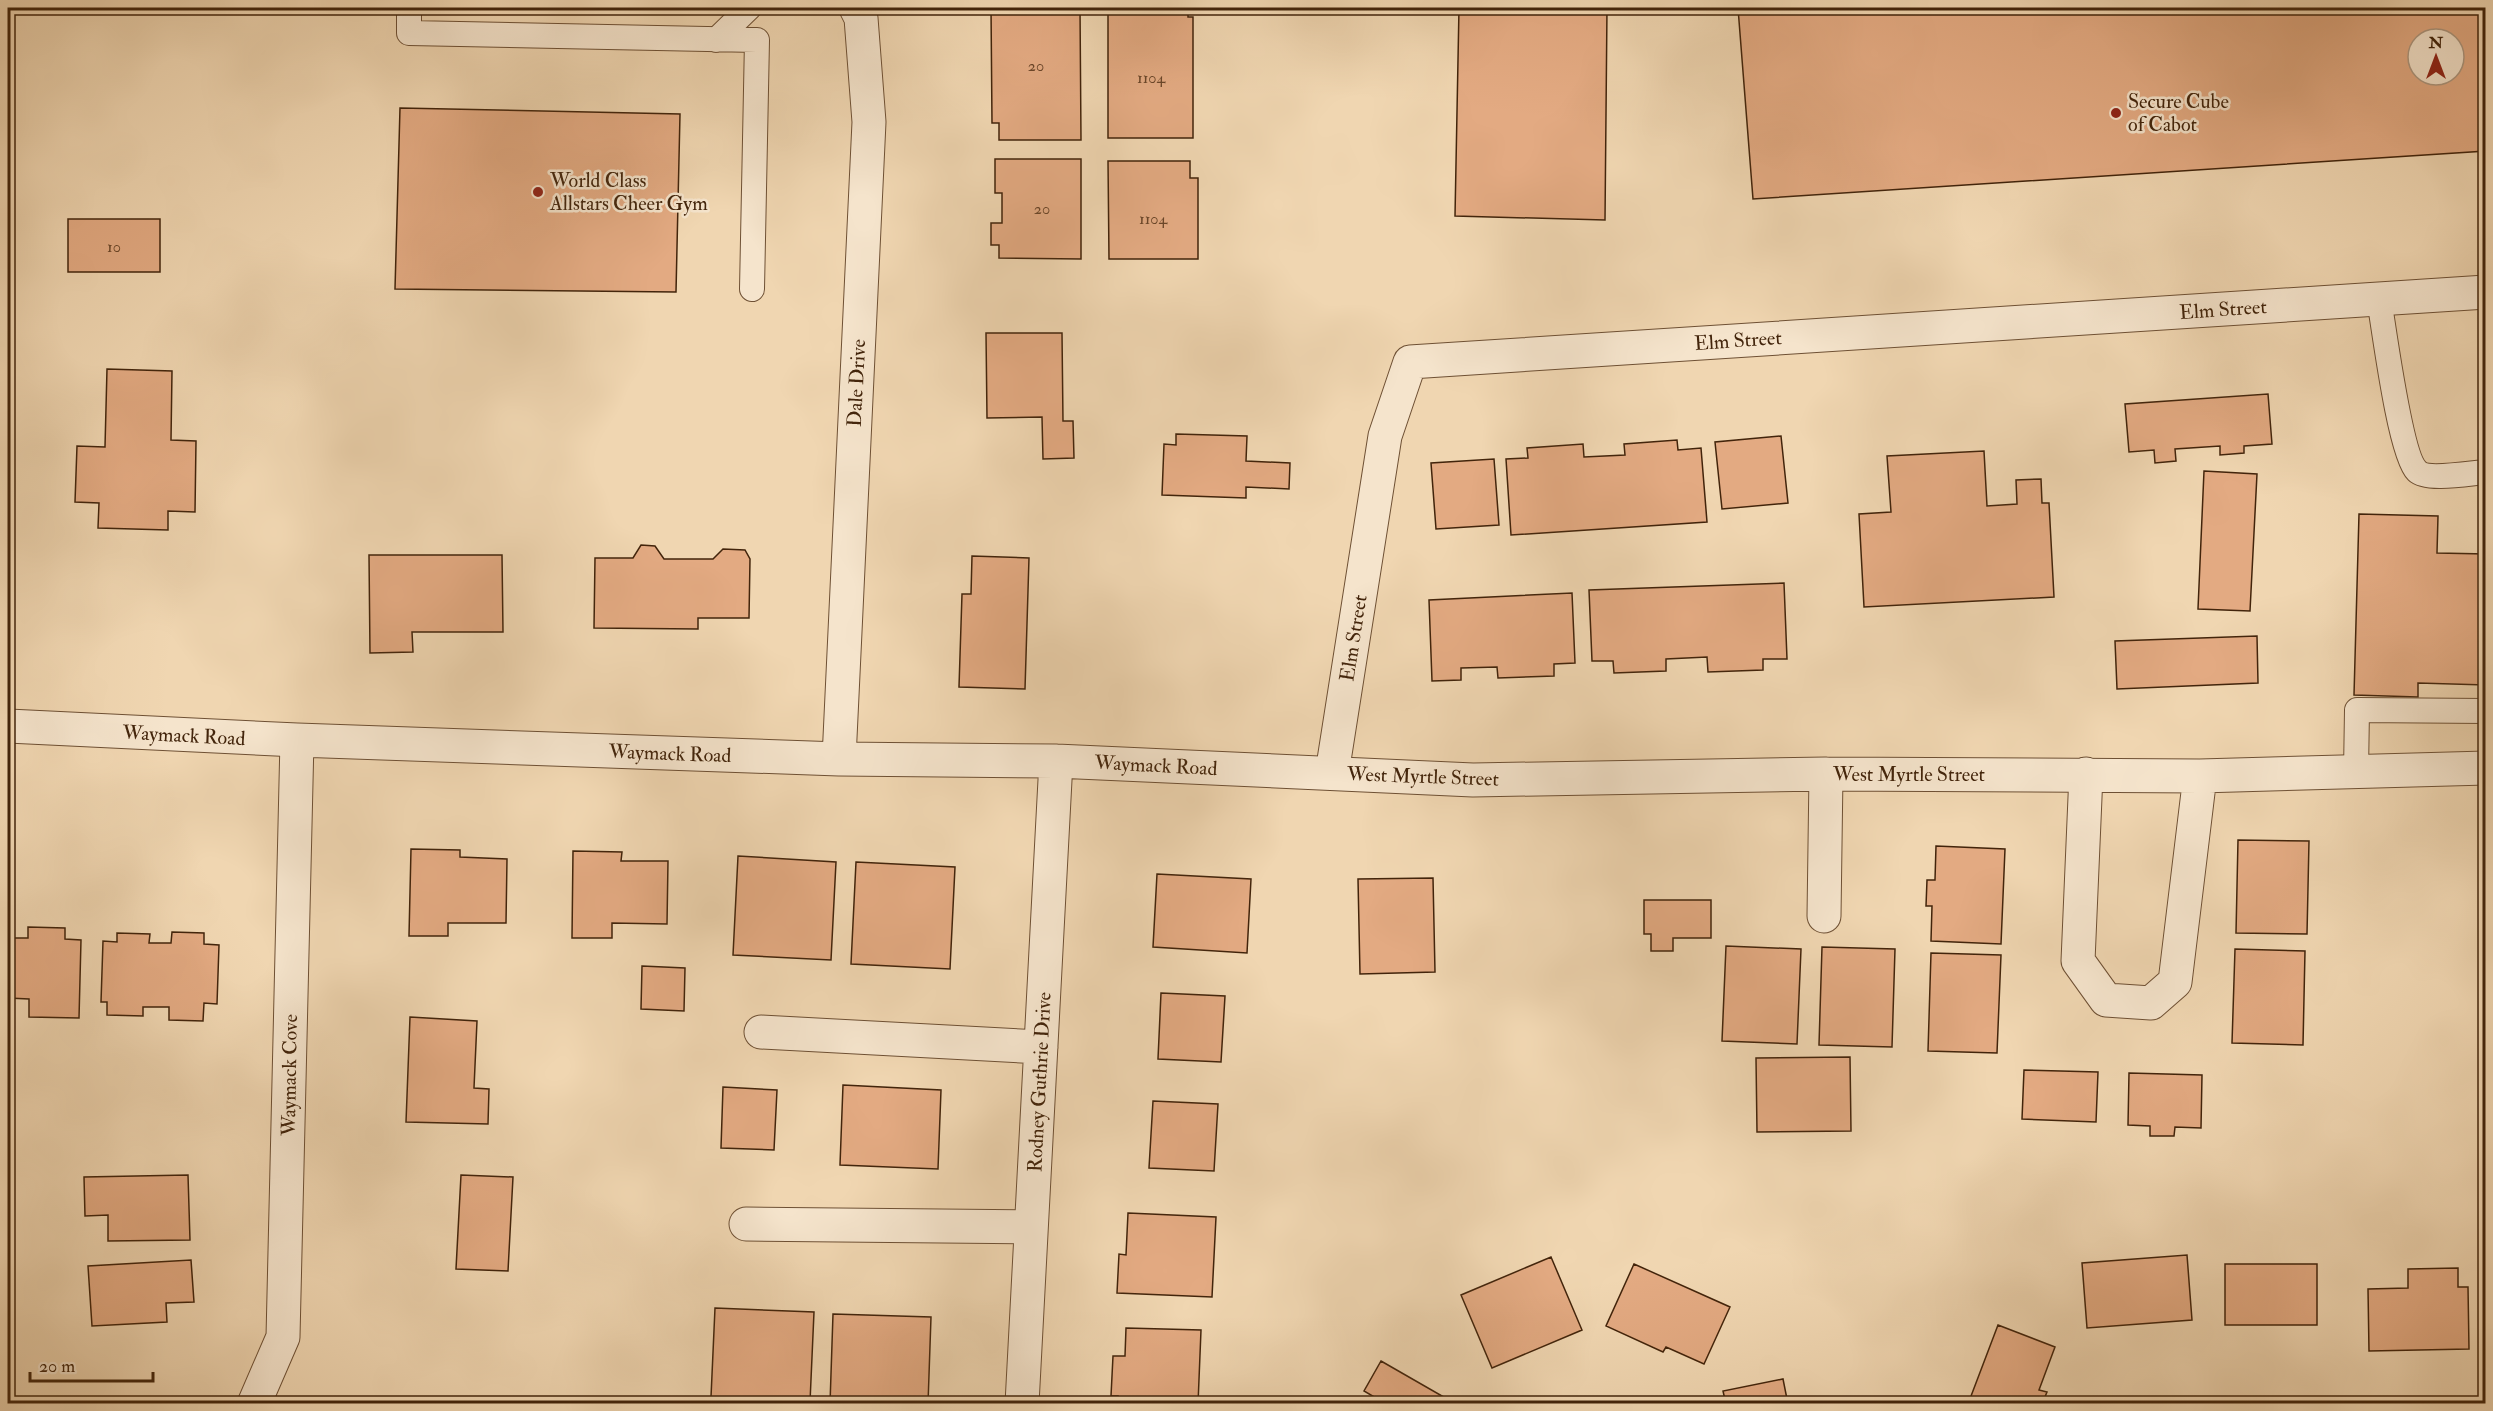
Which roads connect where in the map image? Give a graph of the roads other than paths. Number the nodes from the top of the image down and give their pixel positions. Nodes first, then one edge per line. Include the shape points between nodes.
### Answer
1 (409, 8) edge
2 (750, 8) edge
3 (856, 8) edge
4 (716, 39) junction
5 (752, 289) dead end
6 (2486, 292) edge
7 (2379, 299) junction
8 (2486, 472) edge
9 (2486, 711) edge
10 (8, 726) edge
11 (297, 740) junction
12 (839, 759) junction
13 (1056, 761) junction
14 (2486, 768) edge
15 (2356, 772) junction
16 (1332, 773) junction
17 (1826, 774) junction
18 (2086, 774) junction
19 (2200, 776) junction
20 (1824, 916) dead end
21 (761, 1032) dead end
22 (1041, 1047) junction
23 (746, 1224) dead end
24 (1031, 1227) junction
25 (254, 1404) edge
26 (1022, 1404) edge

1 - 4 lane via 409,33
2 - 4 lane
3 - 12 street, Dale Drive via 861,18 868,122
4 - 5 lane via 756,40
6 - 7 street, Elm Street
7 - 8 lane via 2397,411 2416,471 2427,476
7 - 16 street, Elm Street via 1410,362 1385,436
9 - 15 lane via 2357,710
10 - 11 street, Waymack Road
11 - 12 street, Waymack Road
11 - 25 street, Waymack Cove via 283,1337
12 - 13 street, Waymack Road
13 - 16 street, Waymack Road
13 - 22 street, Rodney Guthrie Drive
14 - 15 street, West Myrtle Street
15 - 19 street, West Myrtle Street
16 - 17 street, West Myrtle Street via 1473,780
17 - 18 street, West Myrtle Street
17 - 20 street
18 - 19 street, West Myrtle Street
18 - 19 street via 2078,961 2106,1000 2151,1003 2175,982
21 - 22 street
22 - 24 street, Rodney Guthrie Drive
23 - 24 street
24 - 26 street, Rodney Guthrie Drive

